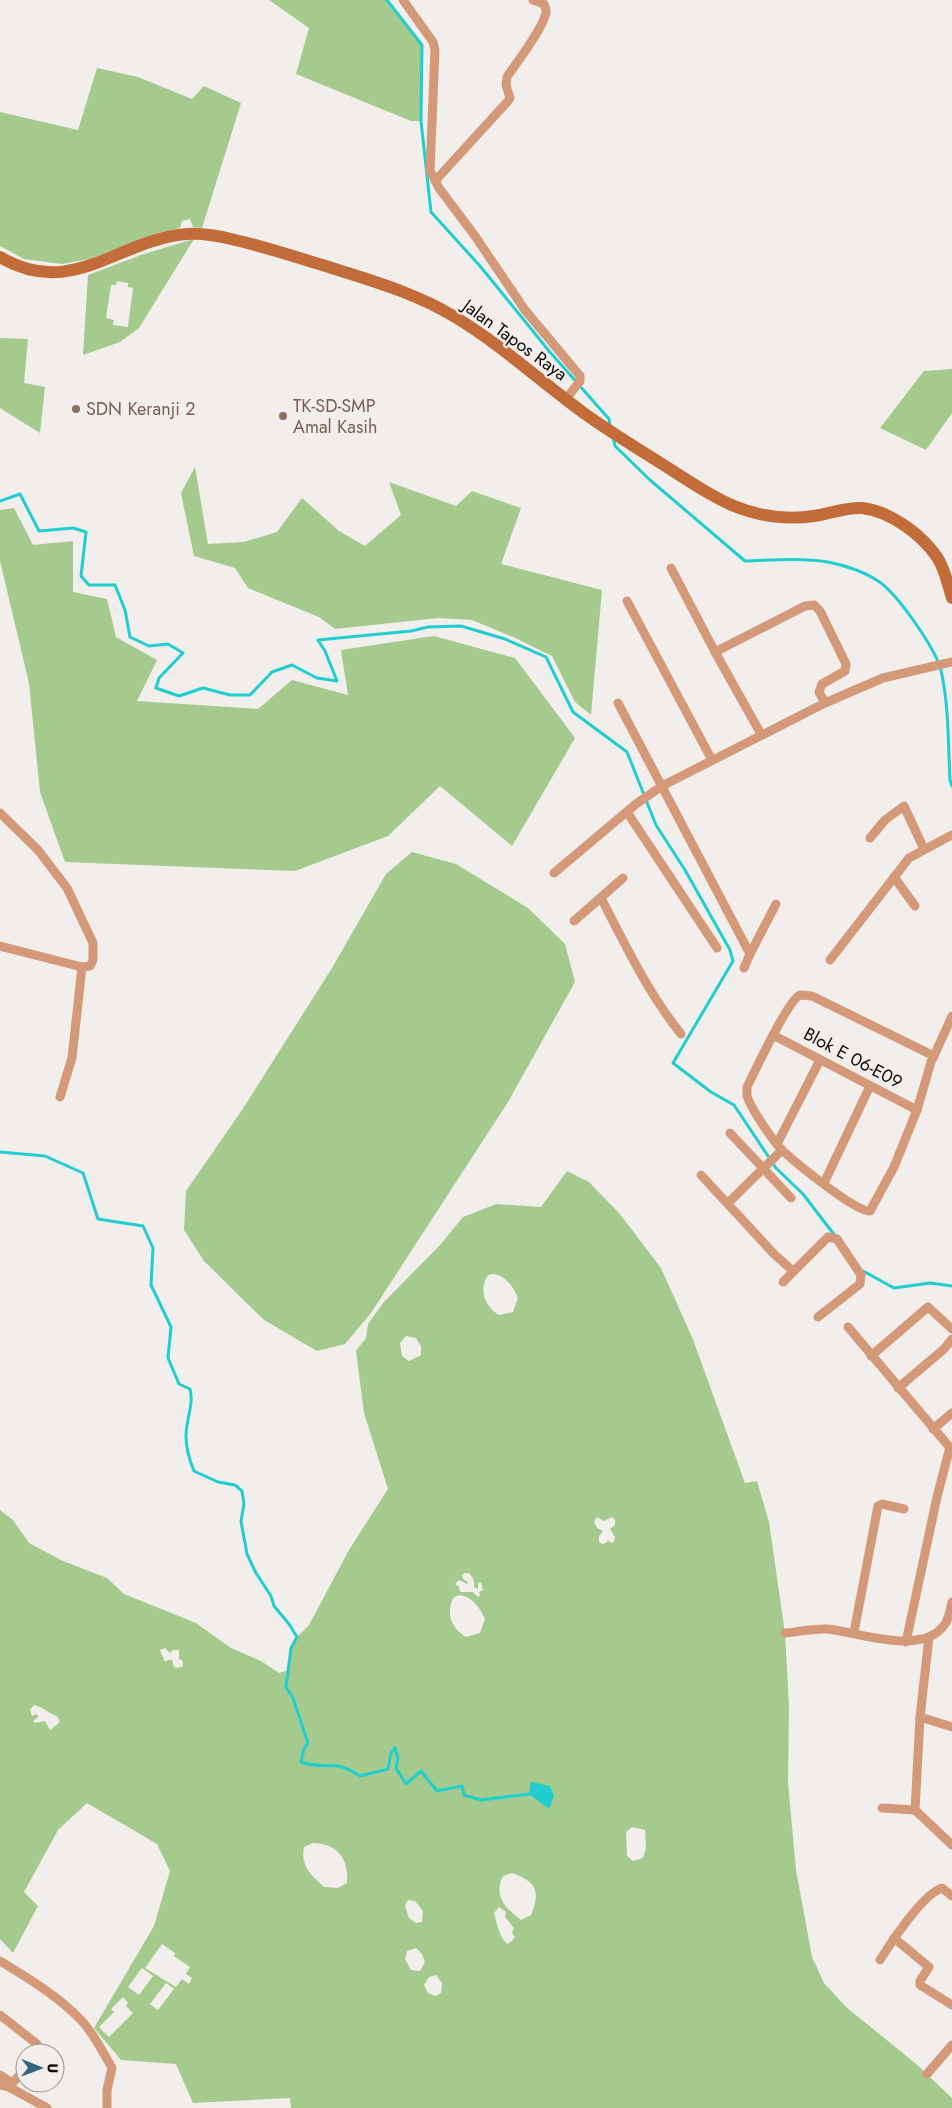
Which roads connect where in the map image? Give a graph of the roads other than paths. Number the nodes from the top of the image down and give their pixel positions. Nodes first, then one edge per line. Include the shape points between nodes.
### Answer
1 (403, 0) edge
2 (533, 0) edge
3 (435, 181) junction
4 (0, 257) edge
5 (570, 394) junction
6 (671, 568) dead end
7 (952, 598) edge
8 (626, 601) dead end
9 (715, 652) junction
10 (948, 662) edge
11 (618, 703) dead end
12 (825, 703) junction
13 (761, 734) junction
14 (712, 760) junction
15 (658, 788) junction
16 (628, 812) junction
17 (0, 813) edge
18 (952, 834) edge
19 (870, 838) dead end
20 (924, 849) junction
21 (554, 873) dead end
22 (894, 877) junction
23 (623, 878) dead end
24 (601, 898) junction
25 (776, 904) dead end
26 (915, 906) dead end
27 (574, 921) dead end
28 (0, 946) edge
29 (718, 948) dead end
30 (750, 954) junction
31 (830, 960) dead end
32 (82, 967) junction
33 (744, 968) dead end
34 (952, 1016) edge
35 (681, 1034) dead end
36 (774, 1036) junction
37 (934, 1056) junction
38 (820, 1060) junction
39 (870, 1086) junction
40 (60, 1097) dead end
41 (917, 1110) junction
42 (730, 1134) dead end
43 (779, 1149) junction
44 (766, 1165) junction
45 (701, 1175) dead end
46 (824, 1183) junction
47 (792, 1198) dead end
48 (728, 1203) junction
49 (793, 1270) junction
50 (783, 1282) dead end
51 (818, 1317) dead end
52 (848, 1328) dead end
53 (952, 1329) edge
54 (952, 1339) edge
55 (871, 1356) junction
56 (898, 1388) junction
57 (952, 1412) edge
58 (933, 1429) junction
59 (951, 1448) edge
60 (904, 1508) dead end
61 (952, 1602) edge
62 (854, 1632) junction
63 (785, 1633) dead end
64 (929, 1637) junction
65 (906, 1642) junction
66 (920, 1717) junction
67 (952, 1727) edge
68 (882, 1808) dead end
69 (915, 1810) junction
70 (952, 1845) edge
71 (952, 1896) edge
72 (894, 1938) junction
73 (880, 1960) dead end
74 (0, 1961) edge
75 (952, 2005) edge
76 (0, 2016) edge
77 (36, 2043) edge
78 (952, 2046) edge
79 (927, 2074) dead end
80 (0, 2075) edge
81 (7, 2085) edge
82 (47, 2108) edge
83 (107, 2108) edge

1 - 3 street via 433,42 435,50 430,168
2 - 3 street via 544,4 546,16 507,77 510,98
3 - 5 street via 525,310 580,376
4 - 5 main road, Jalan Tapos Raya via 24,268 66,272 84,269 159,240 185,234 207,234 235,240 419,298 454,316
5 - 7 main road, Jalan Tapos Raya via 619,437 733,506 784,518 861,508 888,515 918,537 937,557
6 - 9 street
8 - 14 street
9 - 12 street via 805,606 814,605 846,664 845,671 822,684 819,692
9 - 13 street
10 - 12 street via 883,678
11 - 15 street
12 - 13 street
13 - 14 street
14 - 15 street
15 - 16 street
15 - 30 street
16 - 21 street
16 - 29 street
17 - 32 street via 38,850 72,895 93,944 94,960 90,966
18 - 20 street
19 - 20 street via 884,820 904,806
20 - 22 street via 909,858
22 - 26 street
22 - 31 street
23 - 24 street
24 - 27 street
24 - 35 street via 646,982
25 - 30 street
28 - 32 street
30 - 33 street
32 - 40 street via 72,1058
34 - 37 street
36 - 37 street via 796,996 804,994
36 - 38 street, Blok E 06-E09
36 - 43 street via 746,1091
37 - 41 street
38 - 39 street, Blok E 06-E09
38 - 43 street
39 - 41 street, Blok E 06-E09
39 - 46 street
41 - 46 street via 894,1167 872,1209 862,1210
42 - 44 street
43 - 44 street
43 - 46 street
44 - 47 street
44 - 48 street
45 - 48 street
48 - 49 street
49 - 50 street
49 - 51 street via 824,1240 832,1237 842,1246 861,1276 860,1284
52 - 55 street
53 - 55 street via 928,1307
54 - 56 street
55 - 56 street
56 - 58 street
57 - 58 street
58 - 59 street
59 - 65 street via 937,1497
60 - 62 street via 878,1506
61 - 64 street via 944,1625
62 - 63 street via 824,1629
62 - 65 street
64 - 65 street
64 - 66 street
66 - 67 street
66 - 69 street
68 - 69 street
69 - 70 street
71 - 72 street via 940,1889 920,1906
72 - 73 street
72 - 75 street via 929,1967 920,1985
74 - 83 street via 64,2005 97,2041 112,2068
76 - 77 street
78 - 79 street
80 - 81 street
81 - 82 street

